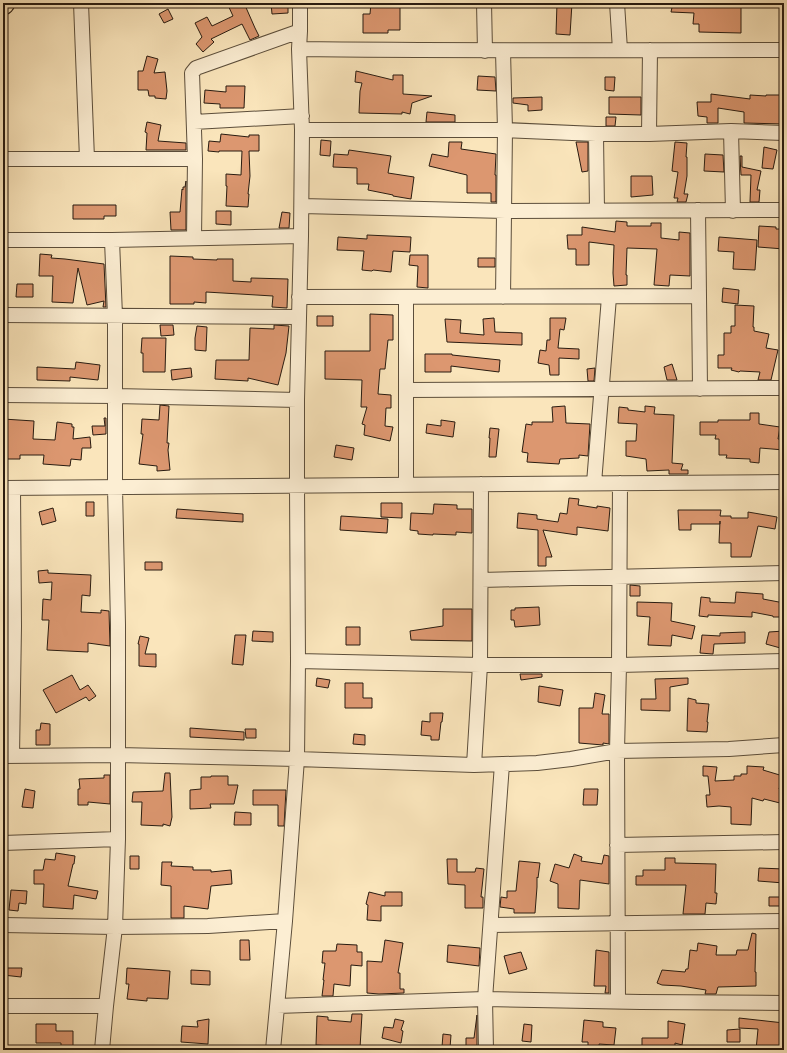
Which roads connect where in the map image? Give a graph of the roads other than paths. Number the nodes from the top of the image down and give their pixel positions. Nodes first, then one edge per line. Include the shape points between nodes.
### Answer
1 (81, 3) edge
2 (300, 3) edge
3 (484, 3) edge
4 (618, 3) edge
5 (300, 31) junction
6 (299, 49) junction
7 (504, 50) junction
8 (620, 50) junction
9 (650, 50) junction
10 (784, 50) edge
11 (485, 51) junction
12 (194, 122) junction
13 (302, 123) junction
14 (505, 130) junction
15 (731, 132) junction
16 (784, 133) edge
17 (596, 134) junction
18 (649, 134) junction
19 (3, 159) edge
20 (87, 159) junction
21 (195, 159) junction
22 (302, 206) junction
23 (698, 210) junction
24 (784, 210) edge
25 (505, 211) junction
26 (597, 211) junction
27 (733, 211) junction
28 (302, 236) junction
29 (194, 238) junction
30 (3, 240) edge
31 (112, 240) junction
32 (699, 296) junction
33 (299, 297) junction
34 (406, 297) junction
35 (503, 297) junction
36 (609, 297) junction
37 (3, 315) edge
38 (115, 316) junction
39 (299, 317) junction
40 (784, 388) edge
41 (602, 389) junction
42 (700, 389) junction
43 (406, 390) junction
44 (3, 395) edge
45 (115, 396) junction
46 (297, 400) junction
47 (784, 482) edge
48 (594, 483) junction
49 (620, 483) junction
50 (481, 484) junction
51 (406, 485) junction
52 (297, 486) junction
53 (8, 488) edge
54 (115, 488) junction
55 (784, 573) edge
56 (620, 577) junction
57 (481, 580) junction
58 (298, 661) junction
59 (784, 661) edge
60 (619, 664) junction
61 (480, 665) junction
62 (784, 745) edge
63 (617, 751) junction
64 (118, 755) junction
65 (8, 756) edge
66 (297, 759) junction
67 (502, 764) junction
68 (474, 766) junction
69 (118, 838) junction
70 (3, 842) edge
71 (784, 842) edge
72 (617, 844) junction
73 (285, 920) junction
74 (784, 921) edge
75 (618, 923) junction
76 (3, 925) edge
77 (491, 925) junction
78 (115, 927) junction
79 (485, 999) junction
80 (618, 1002) junction
81 (784, 1003) edge
82 (3, 1006) edge
83 (106, 1006) junction
84 (277, 1006) junction
85 (102, 1050) edge
86 (273, 1050) edge
87 (486, 1050) edge

1 - 20 street
2 - 5 street
3 - 11 street
4 - 8 street
5 - 6 street
5 - 12 street via 196,68 192,73
6 - 11 street
6 - 13 street
7 - 8 street
7 - 11 street
7 - 14 street
8 - 9 street
9 - 10 street
9 - 18 street
12 - 13 street
12 - 21 street
13 - 14 street
13 - 22 street
14 - 17 street
14 - 25 street
15 - 16 street
15 - 18 street
15 - 27 street
17 - 18 street
17 - 26 street
19 - 20 street
20 - 21 street
21 - 29 street
22 - 25 street
22 - 28 street
23 - 26 street
23 - 27 street
23 - 32 street
24 - 27 street
25 - 26 street
25 - 35 street
28 - 29 street
28 - 33 street
29 - 31 street
30 - 31 street
31 - 38 street
32 - 36 street
32 - 42 street
33 - 34 street
33 - 39 street
34 - 35 street
34 - 43 street
35 - 36 street
36 - 41 street
37 - 38 street
38 - 39 street
38 - 45 street
39 - 46 street
40 - 42 street
41 - 42 street
41 - 43 street
41 - 48 street
43 - 51 street
44 - 45 street
45 - 46 street
45 - 54 street
46 - 52 street
47 - 49 street
48 - 49 street
48 - 50 street
49 - 56 street
50 - 51 street
50 - 57 street
51 - 52 street
52 - 54 street
52 - 58 street
53 - 54 street
53 - 65 street via 14,626
54 - 64 street
55 - 56 street
56 - 57 street
56 - 60 street
57 - 61 street
58 - 61 street
58 - 66 street
59 - 60 street
60 - 61 street
60 - 63 street
61 - 68 street
62 - 63 street via 729,749
63 - 67 street via 537,763
63 - 72 street
64 - 65 street
64 - 66 street
64 - 69 street
66 - 68 street
66 - 73 street
67 - 68 street
67 - 77 street
69 - 70 street
69 - 78 street
71 - 72 street
72 - 75 street
73 - 78 street via 208,926
73 - 84 street
74 - 75 street
75 - 77 street
75 - 80 street
76 - 78 street
77 - 79 street
78 - 83 street
79 - 80 street
79 - 84 street
79 - 87 street
80 - 81 street
82 - 83 street
83 - 85 street
84 - 86 street

